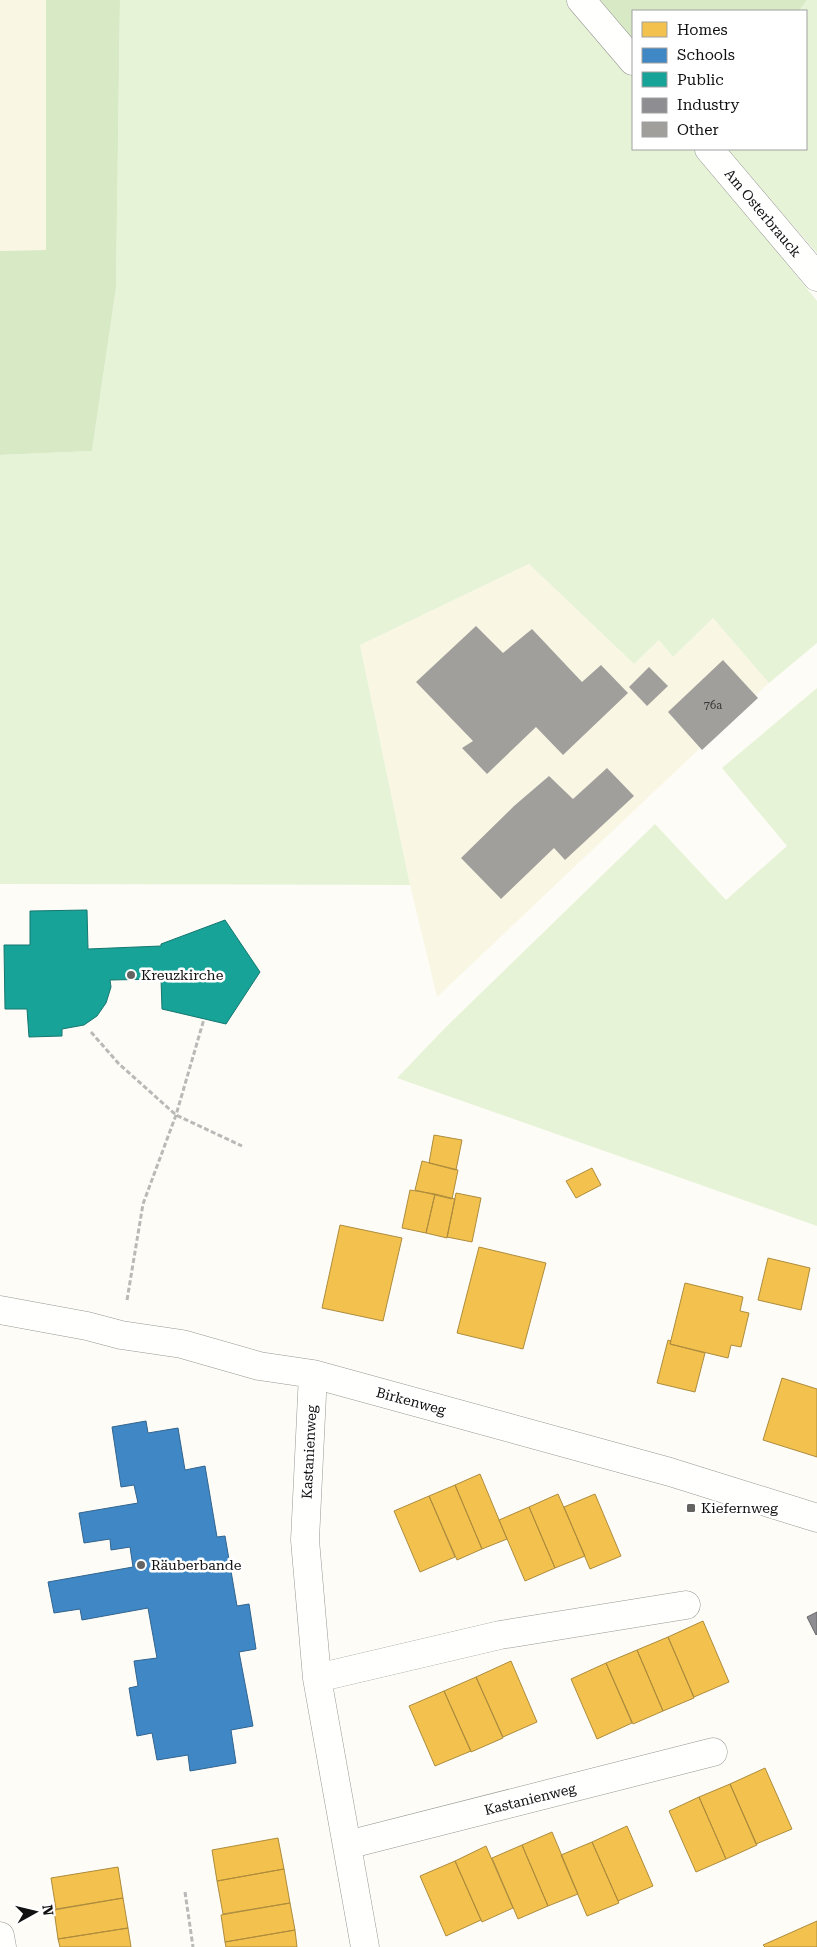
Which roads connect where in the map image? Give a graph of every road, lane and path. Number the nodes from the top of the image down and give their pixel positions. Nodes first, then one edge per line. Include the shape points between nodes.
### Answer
1 (581, 0) edge
2 (632, 60) edge
3 (710, 150) edge
4 (817, 277) edge
5 (204, 1019) dead end
6 (91, 1032) dead end
7 (176, 1115) junction
8 (242, 1146) dead end
9 (0, 1310) edge
10 (121, 1335) junction
11 (313, 1374) junction
12 (817, 1518) edge
13 (686, 1605) dead end
14 (317, 1678) junction
15 (713, 1752) dead end
16 (346, 1846) junction
17 (184, 1892) dead end
18 (0, 1936) edge
19 (2, 1947) edge
20 (193, 1947) edge
21 (365, 1947) edge

1 - 2 street
3 - 4 street, Am Osterbrauck
5 - 7 path
6 - 7 path via 119,1064
7 - 8 path
7 - 10 path via 143,1204
9 - 10 street, Birkenweg
10 - 11 street, Birkenweg via 182,1344 259,1366
11 - 12 street, Birkenweg via 670,1472
11 - 14 street, Kastanienweg via 305,1540
13 - 14 street via 500,1635
14 - 16 street, Kastanienweg
15 - 16 street, Kastanienweg
16 - 21 street, Kastanienweg
17 - 20 path
18 - 19 street

